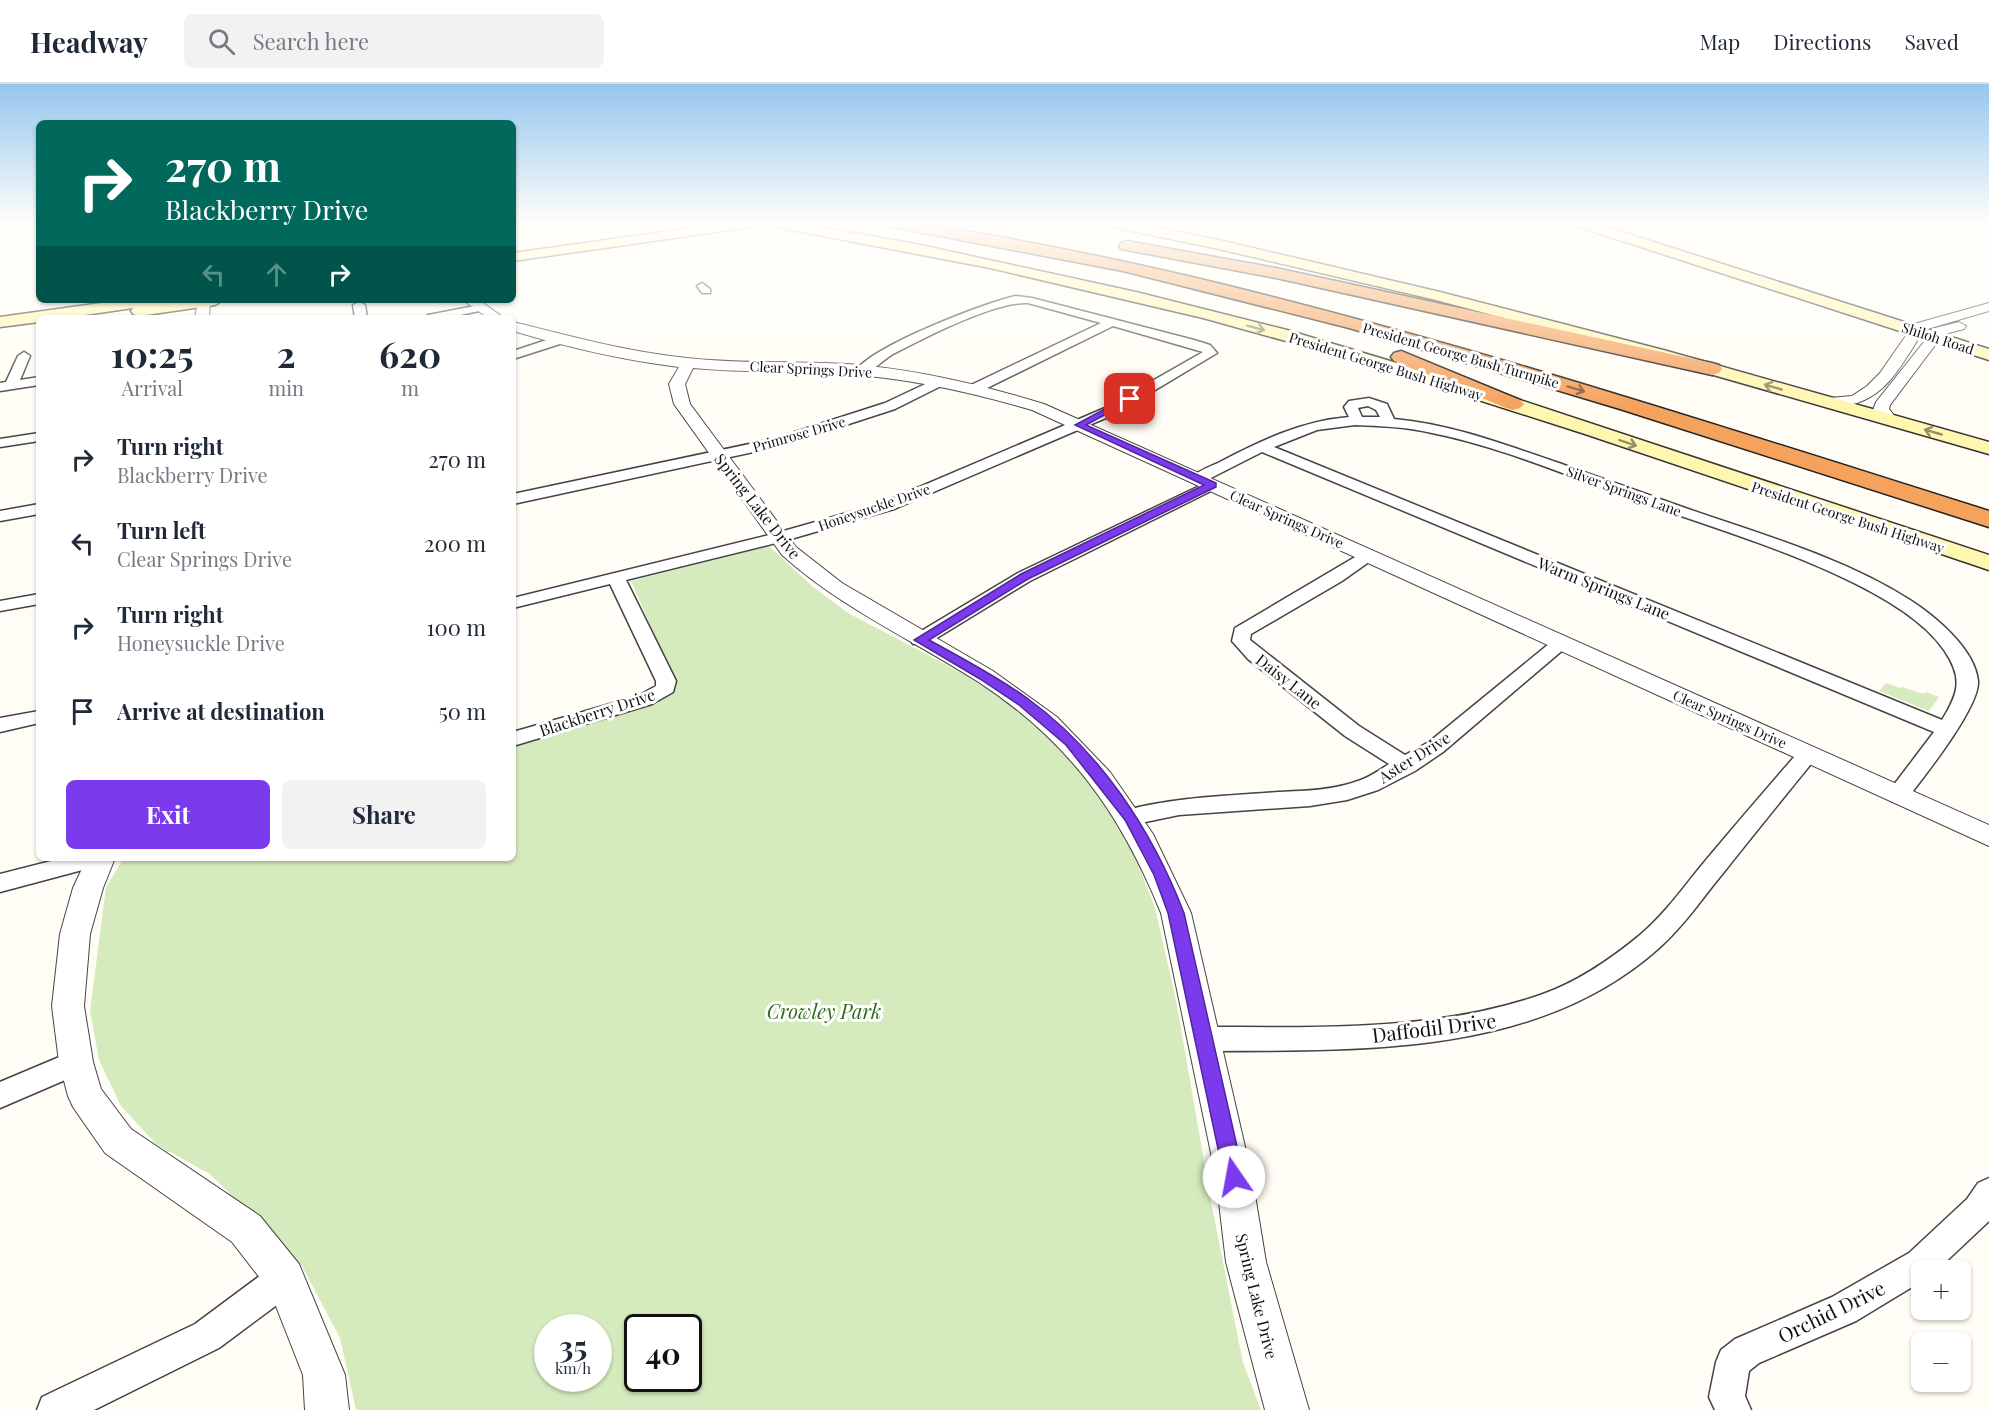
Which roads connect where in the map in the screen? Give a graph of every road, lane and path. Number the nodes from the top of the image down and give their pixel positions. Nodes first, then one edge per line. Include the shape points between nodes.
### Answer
1 (1082, 284) edge
2 (1135, 284) edge
3 (1195, 284) edge
4 (1259, 284) edge
5 (1325, 284) edge
6 (1396, 284) edge
7 (1777, 284) edge
8 (1785, 284) edge
9 (140, 303) edge
10 (204, 304) edge
11 (475, 304) edge
12 (359, 305) dead end
13 (1989, 307) edge
14 (68, 315) edge
15 (110, 315) edge
16 (360, 315) edge
17 (438, 315) edge
18 (492, 315) edge
19 (1989, 317) edge
20 (36, 318) edge
21 (0, 322) edge
22 (1113, 322) junction
23 (36, 325) edge
24 (516, 327) edge
25 (0, 330) edge
26 (1928, 331) junction
27 (559, 340) junction
28 (1490, 345) junction
29 (1989, 347) edge
30 (516, 354) edge
31 (1989, 355) edge
32 (24, 356) dead end
33 (1554, 362) dead end
34 (688, 364) junction
35 (1712, 369) junction
36 (862, 370) junction
37 (1886, 373) junction
38 (1903, 376) junction
39 (36, 381) edge
40 (938, 382) junction
41 (5, 386) edge
42 (974, 389) junction
43 (1829, 403) junction
44 (1514, 404) junction
45 (1889, 420) junction
46 (1079, 425) junction
47 (36, 437) edge
48 (0, 443) edge
49 (1262, 447) junction
50 (1989, 448) edge
51 (719, 455) junction
52 (1205, 482) junction
53 (516, 498) edge
54 (1989, 503) edge
55 (36, 510) edge
56 (0, 516) edge
57 (1989, 519) edge
58 (778, 538) junction
59 (1367, 555) junction
60 (1989, 563) edge
61 (616, 578) junction
62 (36, 600) edge
63 (516, 602) edge
64 (0, 606) edge
65 (920, 640) junction
66 (1562, 644) junction
67 (36, 718) edge
68 (0, 725) edge
69 (1946, 729) junction
70 (516, 738) edge
71 (1808, 754) junction
72 (1407, 766) junction
73 (1898, 795) junction
74 (1131, 817) junction
75 (1989, 836) edge
76 (87, 861) edge
77 (98, 861) edge
78 (0, 883) edge
79 (1205, 1039) junction
80 (76, 1062) junction
81 (0, 1095) edge
82 (1989, 1193) edge
83 (285, 1278) junction
84 (55, 1410) edge
85 (327, 1410) edge
86 (1287, 1410) edge
87 (1733, 1410) edge

1 -> 44 main road, President George Bush Highway via 1349,353
2 - 44 highway via 1328,333 1412,361
3 -> 57 highway, President George Bush Turnpike via 1542,378
4 - 28 highway, President George Bush Turnpike
5 - 35 highway
6 - 35 main road
7 - 26 main road, Shiloh Road
8 - 26 main road, Shiloh Road
9 - 14 main road
10 - 15 main road
11 - 17 street
11 - 18 street
12 - 16 street
13 - 26 street
19 - 26 street
20 - 21 main road
22 - 36 street via 1015,298 890,351
22 - 42 street
22 - 46 street, Honeysuckle Drive via 1211,353
23 - 25 main road
24 - 27 street, Clear Springs Drive
26 - 29 main road, Shiloh Road
26 - 31 main road, Shiloh Road
26 - 37 street
26 - 38 street
27 - 30 street
27 - 34 street, Clear Springs Drive
28 - 33 highway
28 - 54 highway, President George Bush Turnpike
32 - 41 street
34 - 36 street, Clear Springs Drive
34 - 51 street, Spring Lake Drive via 677,384 678,394
43 -> 35 main road
36 - 40 street, Clear Springs Drive
37 - 38 street
37 - 43 street via 1864,396
38 - 45 street via 1882,405 1881,410
39 - 41 street
40 - 42 street, Clear Springs Drive
40 - 51 street, Primrose Drive via 890,406 823,430
42 - 46 street, Clear Springs Drive via 1038,407
43 - 45 main road
44 -> 60 main road, President George Bush Highway
50 -> 45 main road
46 - 52 street, Clear Springs Drive
46 - 58 street, Honeysuckle Drive via 888,506
47 - 48 street
49 - 52 street, Silver Springs Lane
49 - 69 street, Warm Springs Lane
49 - 69 street, Silver Springs Lane via 1326,424 1357,421 1428,426 1469,436 1854,578 1933,625 1953,649 1968,684 1962,708
51 - 53 street, Primrose Drive
51 - 58 street, Spring Lake Drive
52 - 59 street, Clear Springs Drive
52 - 65 street via 1024,577
55 - 56 street
58 - 61 street, Honeysuckle Drive
58 - 65 street, Spring Lake Drive via 826,582
59 - 66 street, Clear Springs Drive
59 - 72 street, Daisy Lane via 1242,632 1241,641 1352,731
61 - 63 street, Honeysuckle Drive
61 - 70 street, Blackberry Drive via 660,667 666,688 645,700
62 - 64 street
65 - 74 street, Spring Lake Drive via 1024,702 1071,742
66 - 71 street, Clear Springs Drive
66 - 72 street, Aster Drive via 1436,747
67 - 68 street
69 - 73 street, Silver Springs Lane
71 - 73 street, Clear Springs Drive
71 - 79 street, Daffodil Drive via 1649,942 1605,977 1564,997 1511,1017 1443,1030
72 - 74 street, Aster Drive via 1347,792 1179,807
73 - 75 street, Clear Springs Drive
74 - 79 street, Spring Lake Drive via 1162,875 1176,913
76 - 78 street
77 - 80 street via 75,934 68,1006
79 - 86 street, Spring Lake Drive via 1234,1177 1245,1262
80 - 81 street
80 - 83 street via 84,1096 118,1141 246,1229
82 - 87 street, Orchid Drive via 1978,1210 1920,1264 1844,1309 1747,1351 1733,1362 1727,1396
83 - 84 street via 207,1336
83 - 85 street via 324,1375

